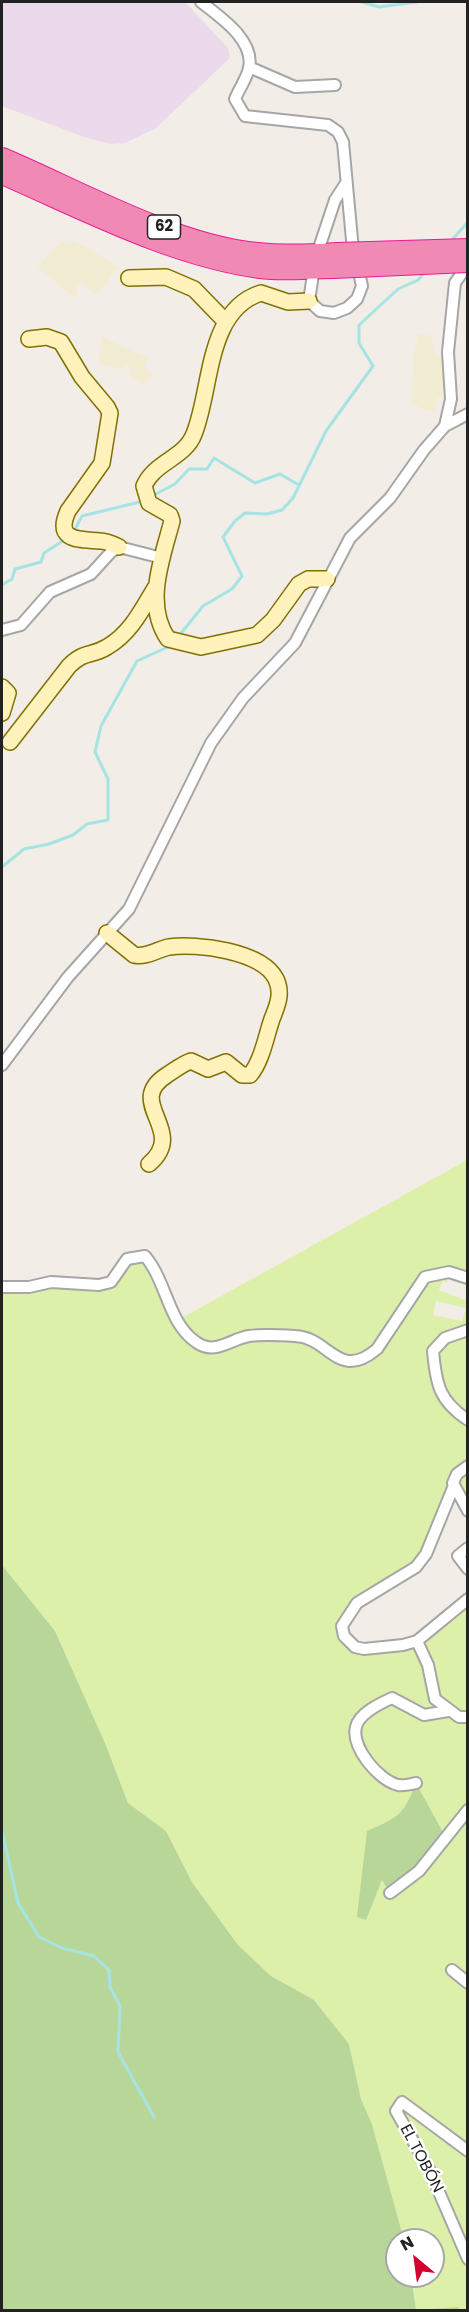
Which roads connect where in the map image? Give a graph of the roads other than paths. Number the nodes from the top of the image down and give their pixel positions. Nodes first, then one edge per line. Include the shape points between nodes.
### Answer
1 (201, 2) edge
2 (249, 67) junction
3 (335, 85) dead end
4 (2, 158) edge
5 (2, 174) edge
6 (346, 183) junction
7 (468, 249) edge
8 (325, 261) junction
9 (468, 263) edge
10 (129, 278) dead end
11 (309, 301) junction
12 (226, 322) junction
13 (29, 339) dead end
14 (468, 414) edge
15 (445, 426) junction
16 (119, 547) junction
17 (162, 558) junction
18 (327, 579) junction
19 (155, 588) junction
20 (2, 630) edge
21 (2, 687) edge
22 (2, 713) edge
23 (10, 742) dead end
24 (107, 933) junction
25 (2, 1065) edge
26 (149, 1164) dead end
27 (468, 1278) edge
28 (2, 1287) edge
29 (468, 1330) edge
30 (468, 1420) edge
31 (468, 1466) edge
32 (453, 1488) junction
33 (468, 1510) edge
34 (468, 1548) edge
35 (468, 1569) edge
36 (468, 1599) edge
37 (417, 1641) junction
38 (448, 1711) junction
39 (463, 1717) edge
40 (416, 1783) dead end
41 (468, 1810) edge
42 (390, 1893) dead end
43 (452, 1970) dead end
44 (468, 1983) edge
45 (468, 2151) edge
46 (468, 2259) edge

1 - 2 street via 231,26 247,50
2 - 3 street via 295,87
2 - 6 street via 235,99 245,116 328,125 343,142
4 - 8 highway, 62 via 209,243 258,254
5 - 8 highway, 62 via 215,260 284,270
6 - 8 street via 335,200
6 - 11 street via 362,286 347,308 334,313 320,311
7 - 8 highway, 62, bridge
8 - 9 highway, 62, bridge
8 - 11 street
9 - 15 street via 455,284 448,352 451,399
10 - 12 street via 166,277 194,289
11 - 12 street via 288,302 261,293 242,302
12 - 17 street via 190,443 154,471 144,486 149,503 170,515 172,521
13 - 16 street via 61,342 110,413 102,463 68,511 64,529 77,540 103,541
14 - 15 street
15 - 18 street via 390,498 350,537
16 - 17 street
16 - 20 street via 91,574 50,592 21,625
17 - 19 street
18 - 19 street via 308,579 299,584 273,620 256,635 201,648 168,639 161,628
18 - 24 street via 294,643 243,698 211,744 129,909
19 - 23 street via 118,639 104,649 80,655 69,666
21 - 22 street via 8,693
24 - 25 street via 68,977
24 - 26 street via 139,957 170,947 233,951 267,967 279,991 279,1005 250,1075 242,1075 226,1062 208,1069 191,1061 152,1086 149,1095 158,1117 162,1148
27 - 28 street via 449,1272 425,1277 377,1350 355,1361 340,1360 308,1338 296,1336 247,1336 221,1347 203,1347 183,1330 161,1278 146,1256 127,1259 111,1282 99,1286 51,1282
29 - 30 street via 445,1338 433,1351 441,1395
31 - 32 street via 457,1474
32 - 33 street
32 - 37 street via 426,1554 416,1567 357,1603 342,1626 344,1636 355,1647
34 - 35 street via 458,1556
36 - 37 street
37 - 38 street via 428,1665 435,1699
38 - 39 street
38 - 40 street via 424,1715 392,1698 379,1703 358,1721 355,1728 363,1755 372,1768 398,1785
41 - 42 street via 419,1871
43 - 44 street
45 - 46 street, EL TOBÓN via 402,2102 396,2111 429,2169

